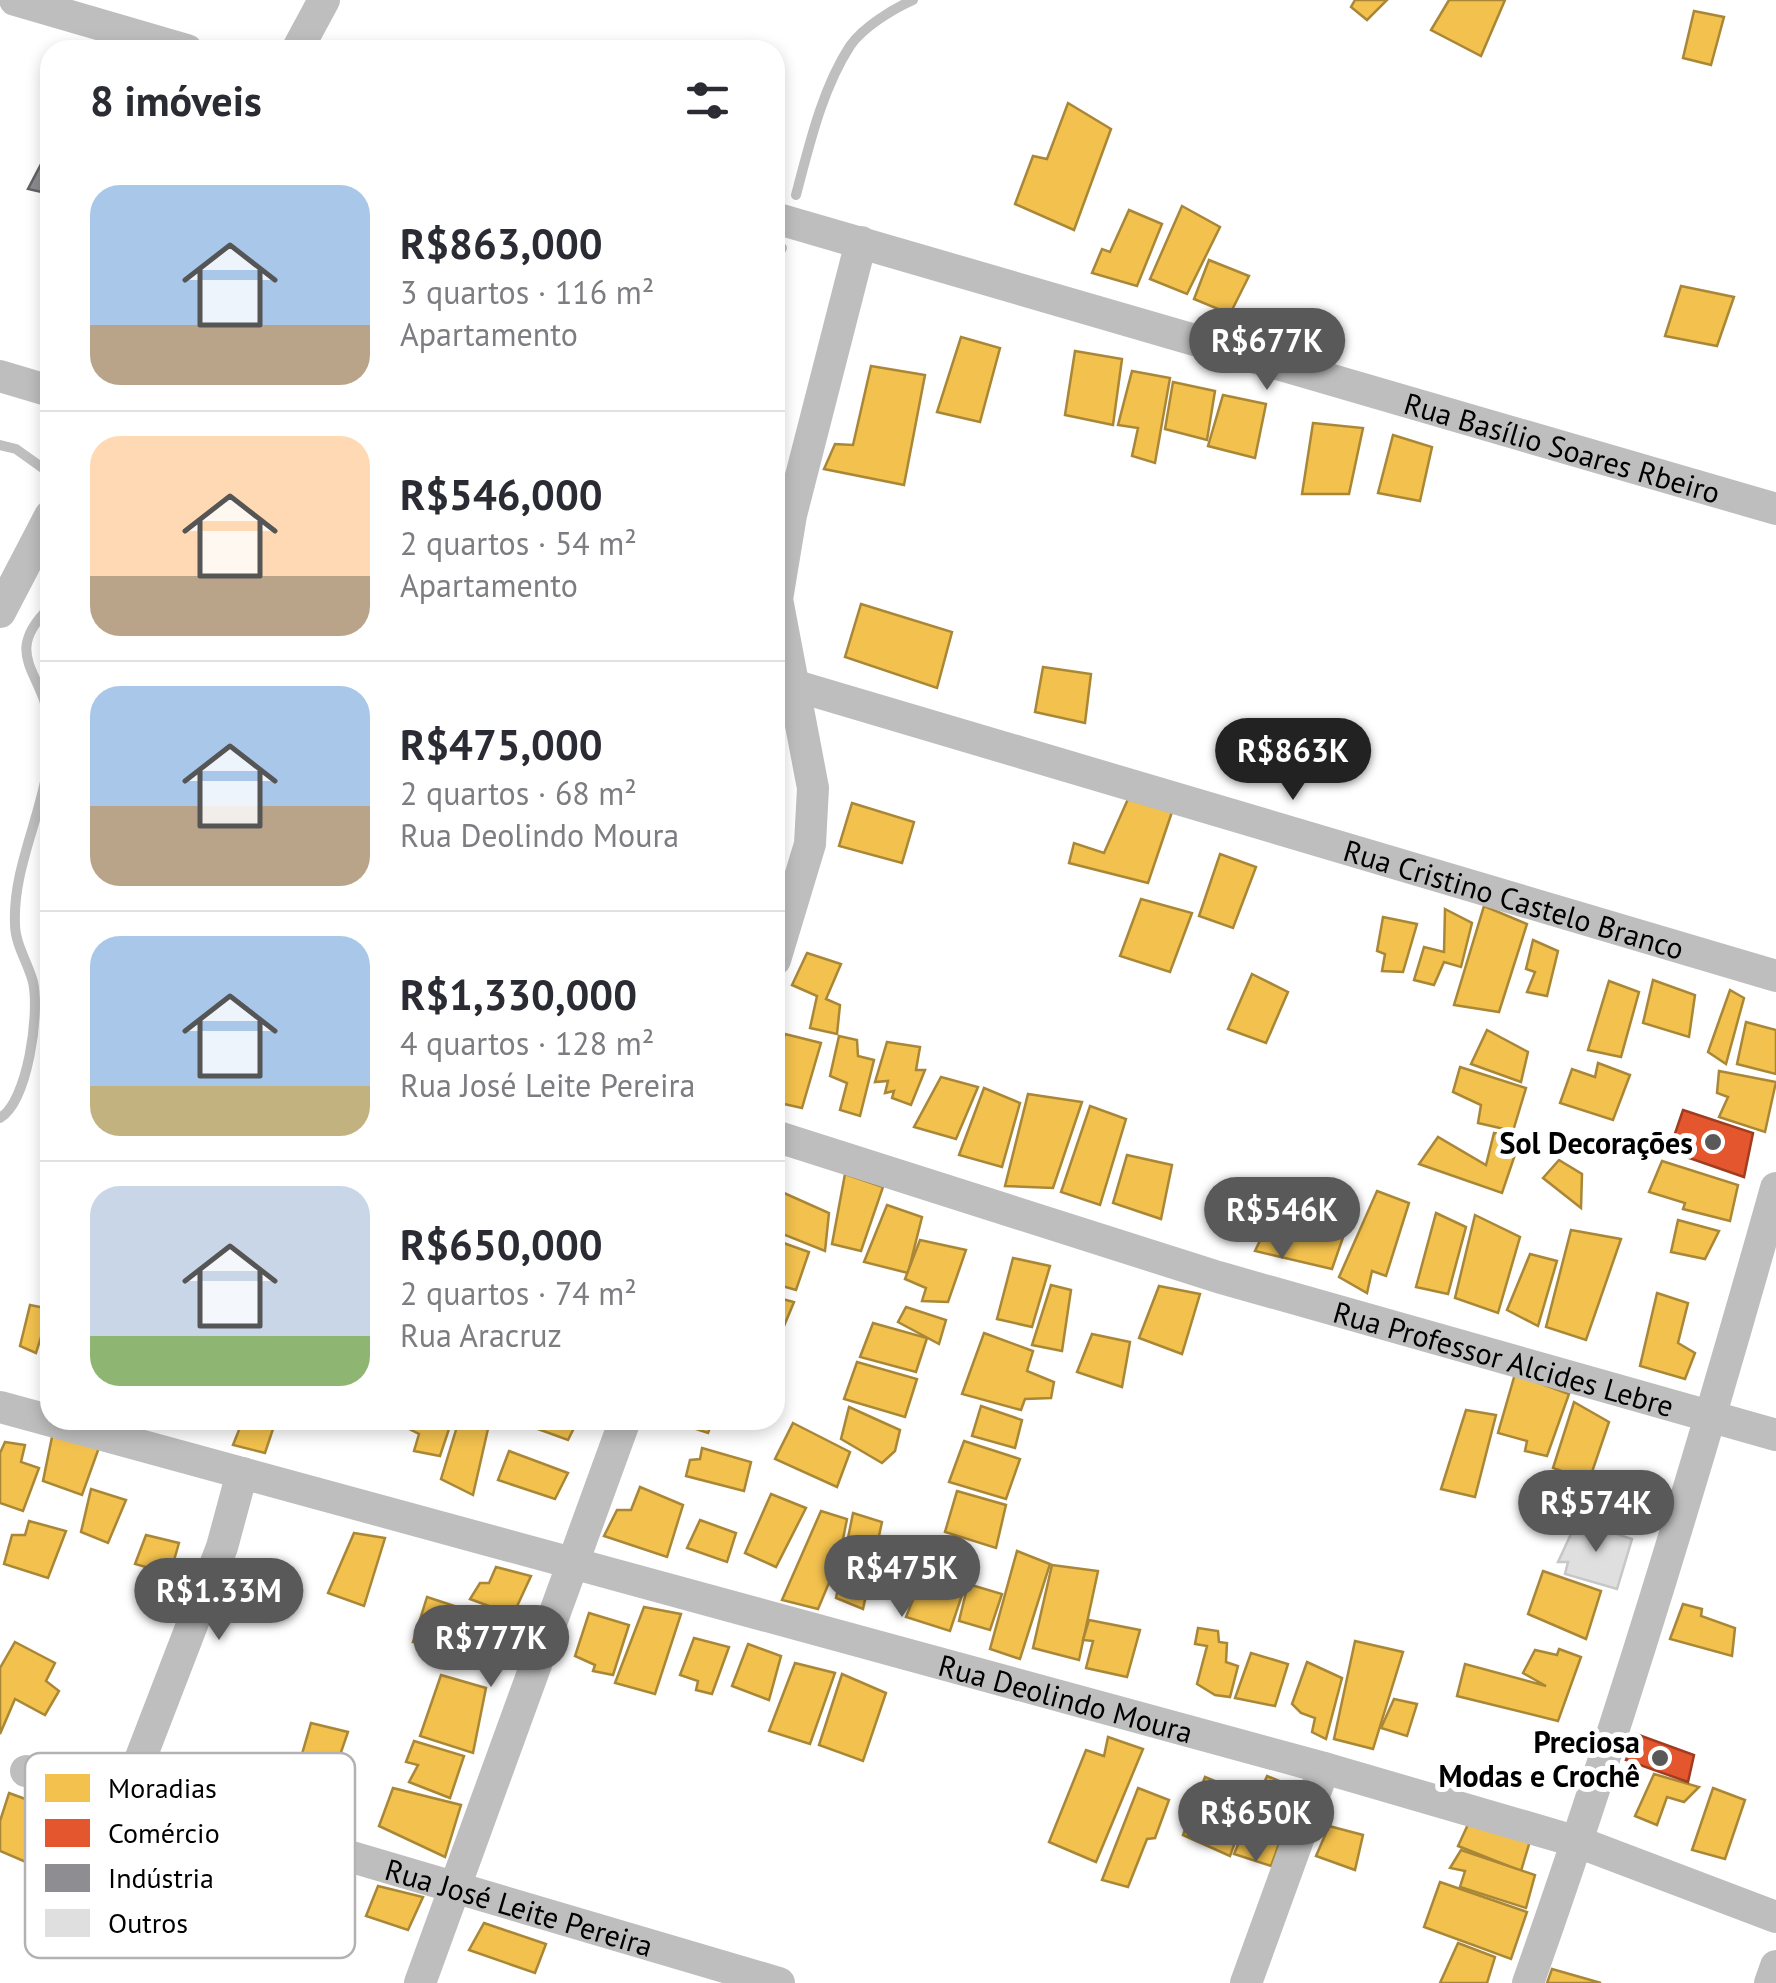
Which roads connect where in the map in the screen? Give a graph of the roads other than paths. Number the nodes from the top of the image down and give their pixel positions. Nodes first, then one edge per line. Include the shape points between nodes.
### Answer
1 (15, 0) edge
2 (324, 0) edge
3 (153, 40) edge
4 (302, 40) edge
5 (785, 221) edge
6 (860, 242) junction
7 (0, 376) edge
8 (40, 387) edge
9 (1776, 509) edge
10 (40, 535) edge
11 (785, 546) edge
12 (0, 612) edge
13 (785, 645) edge
14 (793, 685) junction
15 (785, 927) edge
16 (1776, 976) edge
17 (785, 1139) edge
18 (1776, 1188) edge
19 (0, 1407) edge
20 (1712, 1417) junction
21 (40, 1418) edge
22 (84, 1430) edge
23 (621, 1430) edge
24 (1776, 1435) edge
25 (242, 1473) junction
26 (571, 1561) junction
27 (143, 1753) edge
28 (1324, 1768) junction
29 (1578, 1842) junction
30 (355, 1857) edge
31 (454, 1886) junction
32 (1776, 1917) edge
33 (1776, 1966) edge
34 (420, 1983) edge
35 (779, 1983) edge
36 (1246, 1983) edge
37 (1528, 1983) edge
38 (1770, 1983) edge

1 - 3 street
2 - 4 street
5 - 6 street, Rua Basílio Soares Rbeiro
6 - 9 street, Rua Basílio Soares Rbeiro
6 - 11 street
7 - 8 street
10 - 12 street
13 - 14 street
14 - 15 street via 814,788 810,844
14 - 16 street, Rua Cristino Castelo Branco
17 - 20 street, Rua Professor Alcides Lebre via 1218,1276
18 - 20 street
19 - 21 street, Rua Deolindo Moura
20 - 24 street, Rua Professor Alcides Lebre
20 - 29 street
22 - 25 street, Rua Deolindo Moura
23 - 26 street
25 - 26 street, Rua Deolindo Moura
25 - 27 street via 222,1546
26 - 28 street, Rua Deolindo Moura
26 - 31 street
28 - 29 street, Rua Deolindo Moura
28 - 36 street
29 - 32 street, Rua Deolindo Moura
29 - 37 street
30 - 31 street, Rua José Leite Pereira
31 - 34 street
31 - 35 street, Rua José Leite Pereira
33 - 38 street

